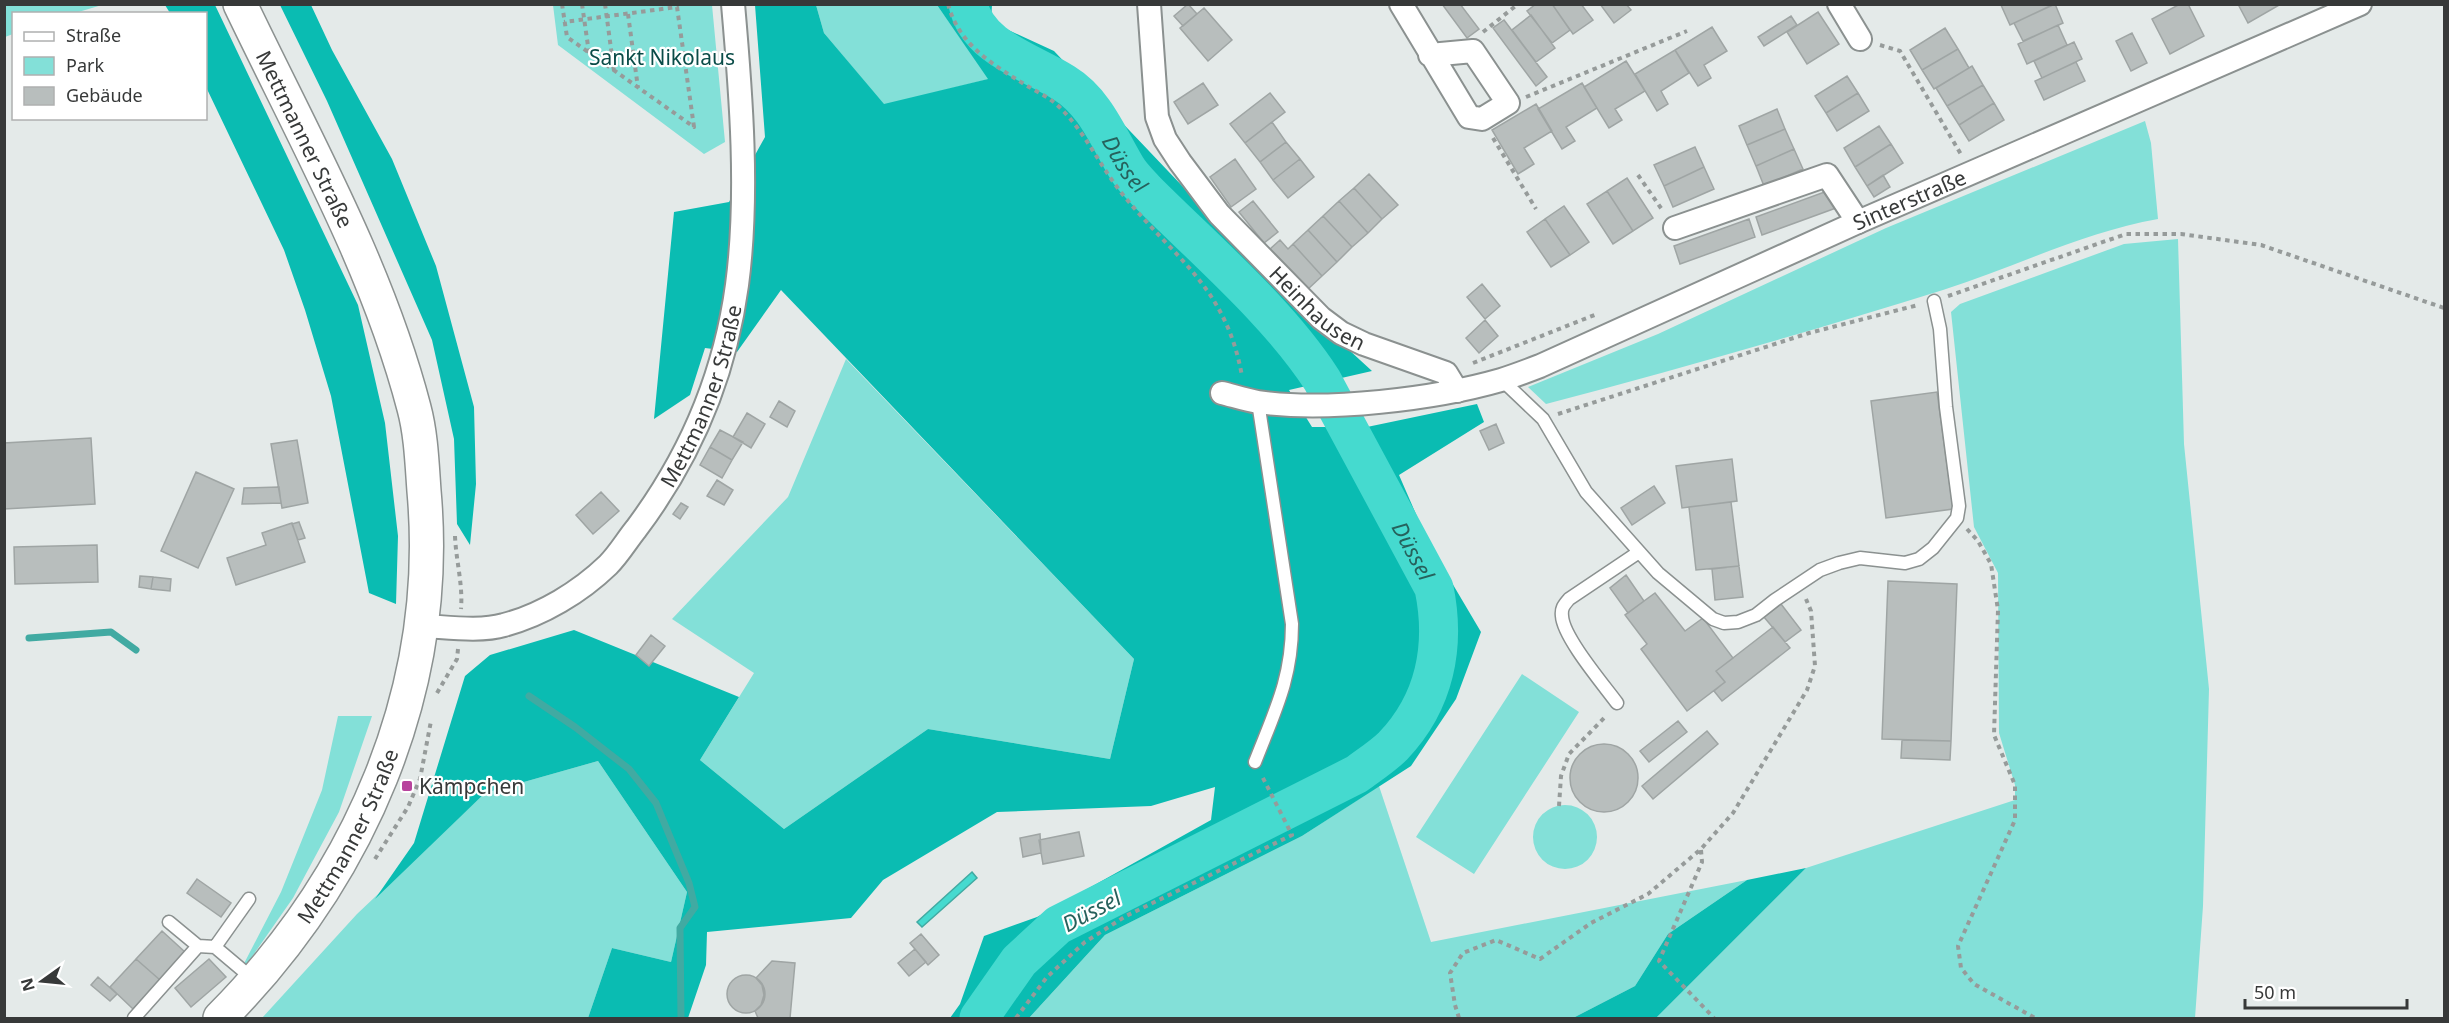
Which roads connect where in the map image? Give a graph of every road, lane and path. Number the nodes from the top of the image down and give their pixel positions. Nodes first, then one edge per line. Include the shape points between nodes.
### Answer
1 (240, 4) edge
2 (562, 4) edge
3 (582, 4) edge
4 (604, 4) edge
5 (733, 4) edge
6 (948, 4) edge
7 (1149, 4) edge
8 (1401, 4) edge
9 (1518, 4) edge
10 (1839, 4) edge
11 (2360, 4) edge
12 (628, 15) junction
13 (606, 17) junction
14 (584, 19) junction
15 (564, 22) junction
16 (1686, 31) dead end
17 (1860, 39) joint
18 (1473, 51) junction
19 (589, 53) junction
20 (1430, 55) junction
21 (614, 71) junction
22 (638, 89) junction
23 (1508, 103) junction
24 (1482, 119) junction
25 (1965, 162) dead end
26 (1638, 175) dead end
27 (1536, 209) dead end
28 (1858, 222) junction
29 (1675, 228) joint
30 (1934, 301) junction
31 (2445, 308) edge
32 (1502, 380) junction
33 (1456, 391) junction
34 (1222, 393) dead end
35 (1252, 400) junction
36 (1543, 419) junction
37 (1957, 518) junction
38 (1639, 552) junction
39 (1800, 583) junction
40 (422, 626) junction
41 (1617, 703) joint
42 (1255, 762) dead end
43 (1270, 792) dead end
44 (1559, 806) dead end
45 (1701, 849) junction
46 (249, 899) dead end
47 (169, 922) dead end
48 (198, 946) junction
49 (215, 947) junction
50 (256, 982) junction
51 (134, 1018) edge
52 (220, 1018) edge
53 (1016, 1018) edge
54 (1460, 1018) edge
55 (1714, 1018) edge
56 (2035, 1018) edge

1 - 40 main road, Mettmanner Straße via 350,232 376,293 412,400 426,509
2 - 15 path
3 - 14 path
4 - 13 path
5 - 40 street, Mettmanner Straße via 742,147 737,284 728,341 712,392 683,455 652,507 610,563 580,589 541,611 502,626
6 - 35 path via 959,30 975,50 1067,115 1125,197 1205,287 1228,324
7 - 33 street, Heinhausen via 1157,117 1180,162 1219,214 1321,318 1341,333 1446,373
8 - 20 street
9 - 18 path via 1483,32
10 - 17 street
11 - 28 street, Sinterstraße
12 - 13 path
12 - 22 path
12 - 22 path via 677,7 694,127
13 - 14 path
13 - 21 path
14 - 15 path
14 - 19 path
15 - 19 path via 567,37
16 - 23 path
17 - 25 path via 1900,51
18 - 20 street
18 - 23 street
19 - 21 path
20 - 24 street via 1469,117
21 - 22 path
23 - 24 street
24 - 27 path
26 - 29 path
28 - 29 street via 1827,176
28 - 32 street, Sinterstraße
30 - 31 path via 2126,234 2181,234 2260,245
30 - 36 path via 1809,333
30 - 37 lane via 1959,506
32 - 33 street, Sinterstraße
32 - 36 lane
33 - 35 street via 1353,403
34 - 35 street
35 - 42 lane via 1292,636 1290,665
36 - 38 lane via 1586,492
37 - 39 lane via 1919,559 1905,562 1860,558 1820,570
37 - 56 path via 1978,541 1991,564 1998,610 1994,735 2015,785 2014,820 1958,946 1961,968 1974,984
38 - 39 lane via 1703,611 1724,622 1756,615
38 - 41 lane via 1569,599 1562,608 1568,635
39 - 45 path via 1811,611 1815,666 1807,690 1733,813
40 - 50 main road, Mettmanner Straße via 384,774 352,842 304,920
41 - 44 path via 1569,754 1561,776
43 - 53 path via 1292,835 1126,916 1085,942 1047,977
45 - 54 path via 1648,894 1591,922 1540,959 1496,940 1463,953 1450,973
45 - 55 path via 1702,862 1659,961
46 - 49 lane
47 - 48 lane
48 - 49 lane
48 - 51 lane
49 - 50 lane
50 - 52 main road, Mettmanner Straße

